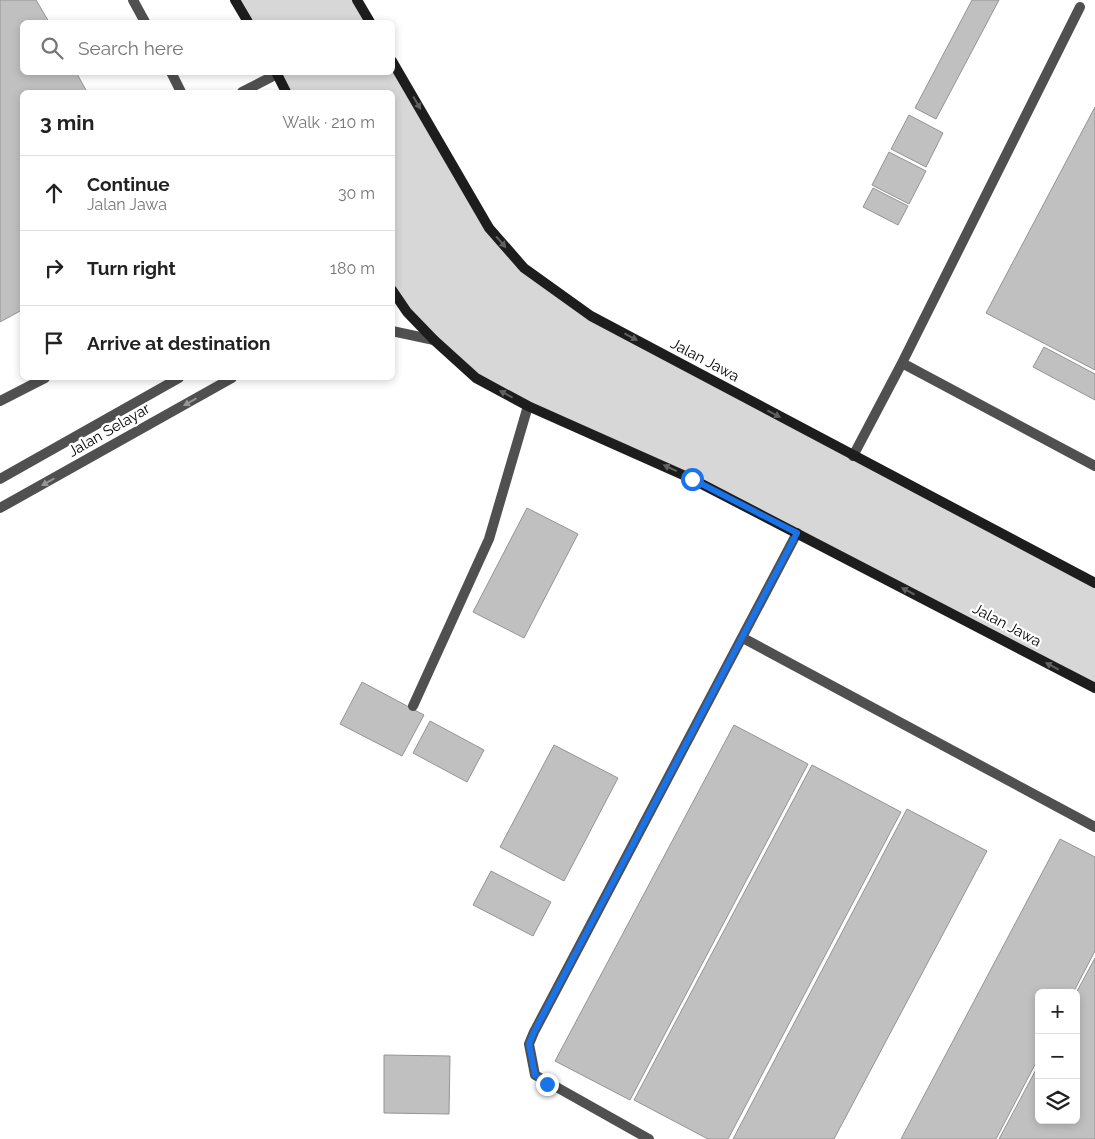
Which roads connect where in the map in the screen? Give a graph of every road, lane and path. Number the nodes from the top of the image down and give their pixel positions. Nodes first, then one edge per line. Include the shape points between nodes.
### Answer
1 (133, 0) edge
2 (235, 0) edge
3 (357, 0) edge
4 (1080, 7) dead end
5 (144, 20) edge
6 (247, 20) edge
7 (369, 20) edge
8 (395, 66) edge
9 (172, 75) edge
10 (272, 75) edge
11 (277, 75) edge
12 (180, 90) edge
13 (246, 90) edge
14 (285, 90) edge
15 (395, 294) edge
16 (395, 332) edge
17 (434, 340) junction
18 (902, 363) junction
19 (41, 380) edge
20 (175, 380) edge
21 (225, 380) edge
22 (0, 401) edge
23 (528, 406) junction
24 (853, 456) junction
25 (1095, 466) edge
26 (0, 480) edge
27 (0, 508) edge
28 (797, 533) junction
29 (1095, 583) edge
30 (742, 638) junction
31 (1095, 688) edge
32 (413, 706) dead end
33 (1095, 827) edge
34 (650, 1139) edge

1 - 5 street
2 - 6 street
3 - 7 street
4 - 18 street
8 -> 24 street, Jalan Jawa via 489,228 524,268 591,316
9 - 12 street
10 - 13 street
11 - 14 street
15 - 17 street, Jalan Jawa
16 - 17 street
23 -> 17 street, Jalan Jawa via 476,378
18 - 24 street
18 - 25 street
19 - 22 street
20 - 26 street, Jalan Selayar
21 -> 27 street, Jalan Selayar
28 -> 23 street, Jalan Jawa via 692,479
23 - 32 street via 489,539
24 - 29 street, Jalan Jawa
28 - 30 street
31 -> 28 street, Jalan Jawa
30 - 33 street
30 - 34 street via 529,1044 535,1075

